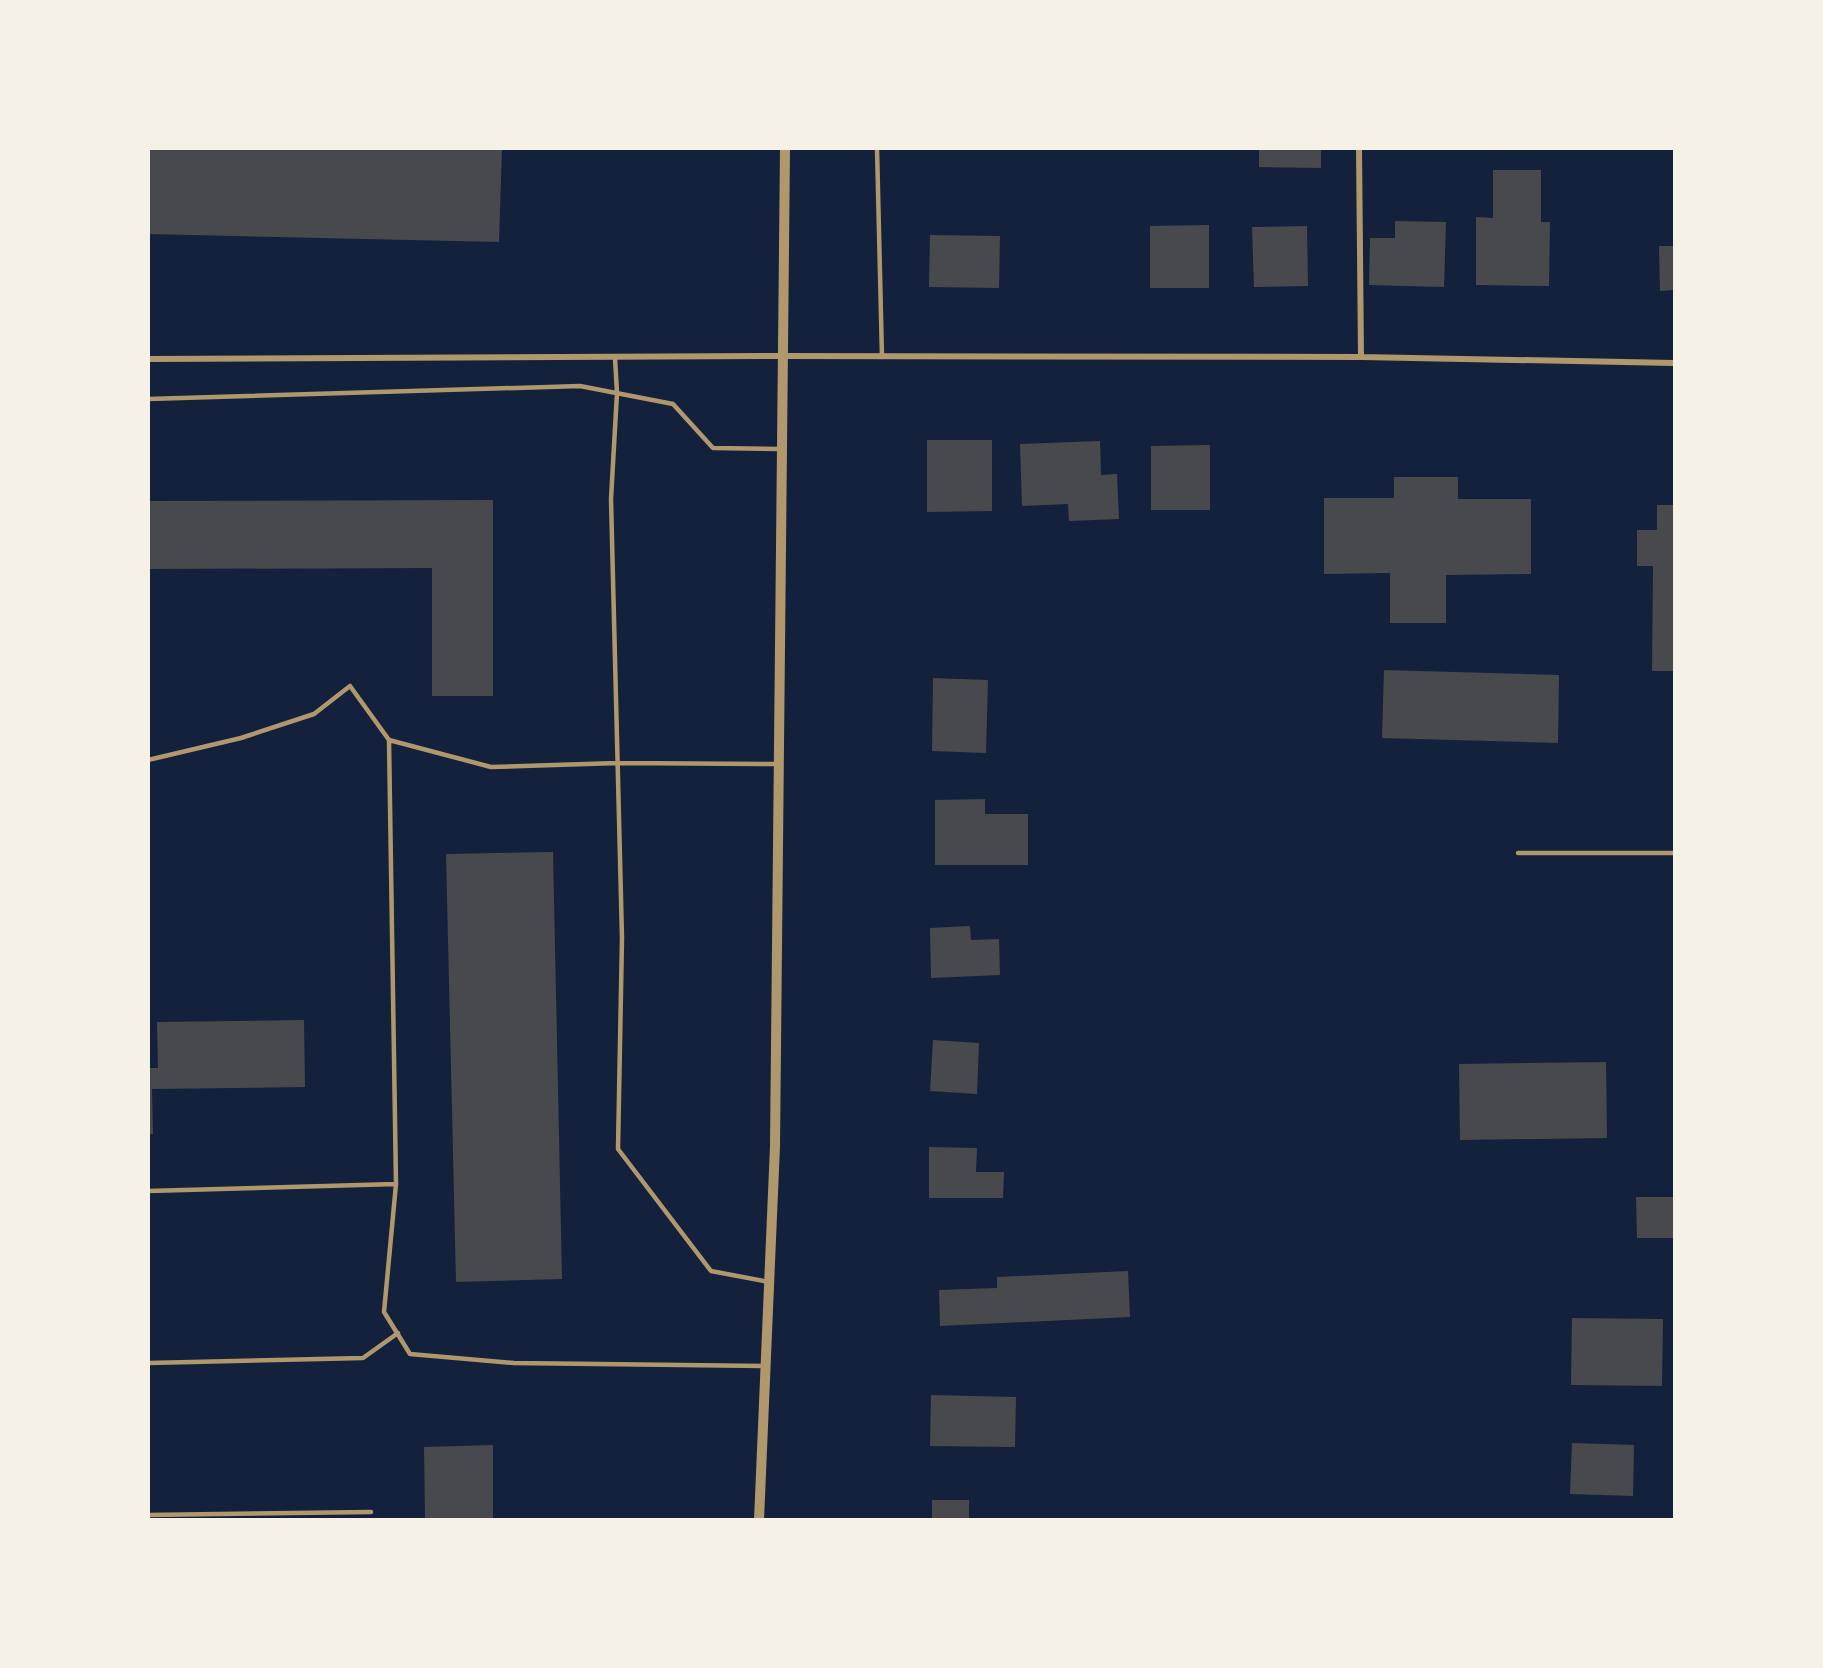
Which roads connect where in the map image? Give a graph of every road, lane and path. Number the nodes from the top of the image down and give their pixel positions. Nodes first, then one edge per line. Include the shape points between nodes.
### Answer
1 (785, 148) edge
2 (877, 148) edge
3 (1359, 148) edge
4 (784, 356) junction
5 (882, 357) junction
6 (1361, 357) junction
7 (615, 358) junction
8 (148, 360) edge
9 (1674, 363) edge
10 (617, 393) junction
11 (148, 399) edge
12 (783, 449) junction
13 (389, 740) junction
14 (148, 760) edge
15 (618, 763) junction
16 (779, 764) junction
17 (1518, 853) dead end
18 (1674, 853) edge
19 (396, 1184) junction
20 (148, 1191) edge
21 (769, 1282) junction
22 (398, 1333) junction
23 (148, 1363) edge
24 (766, 1366) junction
25 (371, 1512) dead end
26 (148, 1515) edge
27 (759, 1520) edge

1 - 4 street
2 - 5 lane
3 - 6 street
4 - 5 street
4 - 7 street
4 - 12 street
5 - 6 street
6 - 9 street
7 - 8 street
7 - 10 lane
10 - 11 lane via 580,386
10 - 12 lane via 674,404 713,447
10 - 15 lane via 611,500
12 - 16 street
13 - 14 lane via 351,686 314,714 241,738
13 - 15 lane via 491,767
13 - 19 lane
15 - 16 lane
15 - 21 lane via 622,938 618,1149 711,1271
16 - 21 street via 775,1146
17 - 18 lane
19 - 20 lane
19 - 22 lane via 384,1311
21 - 24 street
22 - 23 lane via 363,1358
22 - 24 lane via 410,1354 514,1363
24 - 27 street
25 - 26 lane

